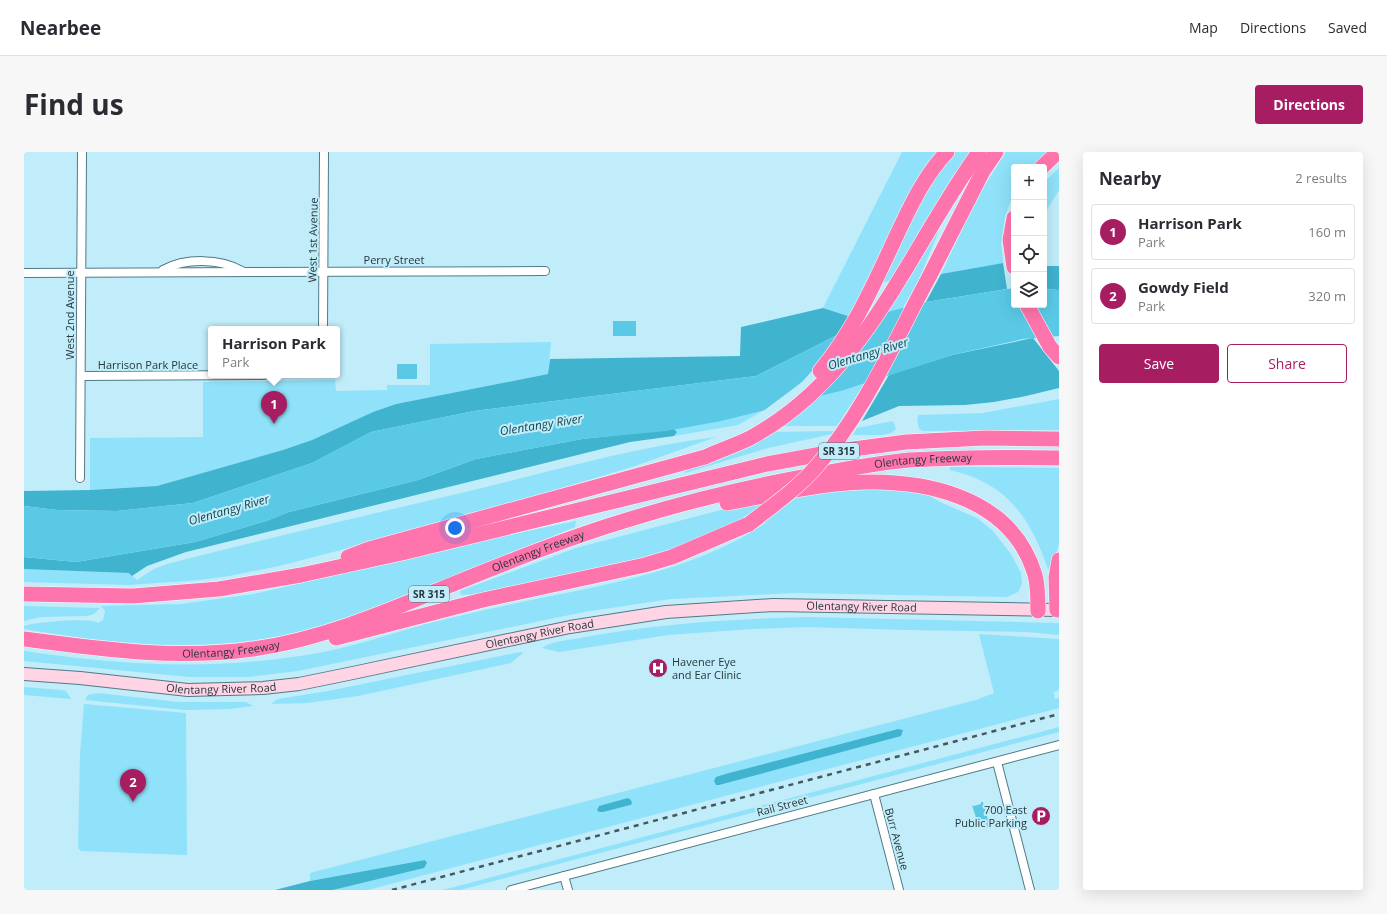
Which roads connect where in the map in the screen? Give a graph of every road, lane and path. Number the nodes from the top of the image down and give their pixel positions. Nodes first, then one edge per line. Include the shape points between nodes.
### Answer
1 (82, 152) edge
2 (324, 152) edge
3 (947, 152) edge
4 (979, 152) edge
5 (996, 152) edge
6 (1058, 152) edge
7 (1045, 164) edge
8 (1011, 234) edge
9 (1011, 248) edge
10 (323, 271) junction
11 (545, 271) dead end
12 (81, 272) junction
13 (24, 273) edge
14 (1029, 308) edge
15 (323, 326) edge
16 (1059, 357) edge
17 (208, 375) edge
18 (81, 376) junction
19 (1059, 439) edge
20 (1059, 458) edge
21 (669, 467) junction
22 (80, 478) dead end
23 (629, 519) junction
24 (1059, 560) edge
25 (301, 575) junction
26 (24, 594) edge
27 (1058, 610) edge
28 (1038, 611) junction
29 (24, 639) edge
30 (255, 649) junction
31 (24, 674) edge
32 (1059, 745) edge
33 (997, 762) junction
34 (874, 794) junction
35 (564, 876) junction
36 (511, 890) edge
37 (568, 890) edge
38 (899, 890) edge
39 (1030, 890) edge

1 - 12 street, West 2nd Avenue
2 - 10 street, West 1st Avenue
3 - 21 highway via 919,189 860,314 833,356 808,385 776,412 732,438
4 - 21 highway via 882,310 849,354 814,392 750,438
5 - 30 highway, bridge via 853,417 815,468 783,498 749,524 672,557 646,565 483,600 331,639
6 - 7 highway
8 - 9 highway
10 - 11 street, Perry Street
10 - 12 street, Perry Street via 243,271 234,266 208,261 180,264 160,272
10 - 15 street, West 1st Avenue
12 - 13 street, Perry Street
12 - 18 street, West 2nd Avenue
14 - 16 highway via 1050,348
17 - 18 street, Harrison Park Place
18 - 22 street, West 2nd Avenue
19 - 25 highway, Olentangy Freeway / SR 315 via 985,438 910,442 838,451 766,464 402,553
20 - 23 highway, Olentangy Freeway / SR 315 via 985,457 907,460 871,465 771,483
21 - 25 highway via 369,549
23 - 28 highway via 846,483 882,482 923,486 981,505 1007,526 1030,560 1035,576
23 - 30 highway, Olentangy Freeway / SR 315 via 543,549 338,628
24 - 27 highway via 1056,577
25 - 26 highway, Olentangy Freeway / SR 315 via 180,594
27 - 28 main road, Olentangy River Road
28 - 31 main road, Olentangy River Road via 773,605 666,612 570,627 341,676 262,688 188,690
29 - 30 highway, Olentangy Freeway / SR 315 via 162,654
32 - 33 street, Rail Street
33 - 34 street, Rail Street
33 - 39 street
34 - 35 street, Rail Street
34 - 38 street, Burr Avenue
35 - 36 street, Rail Street
35 - 37 street

